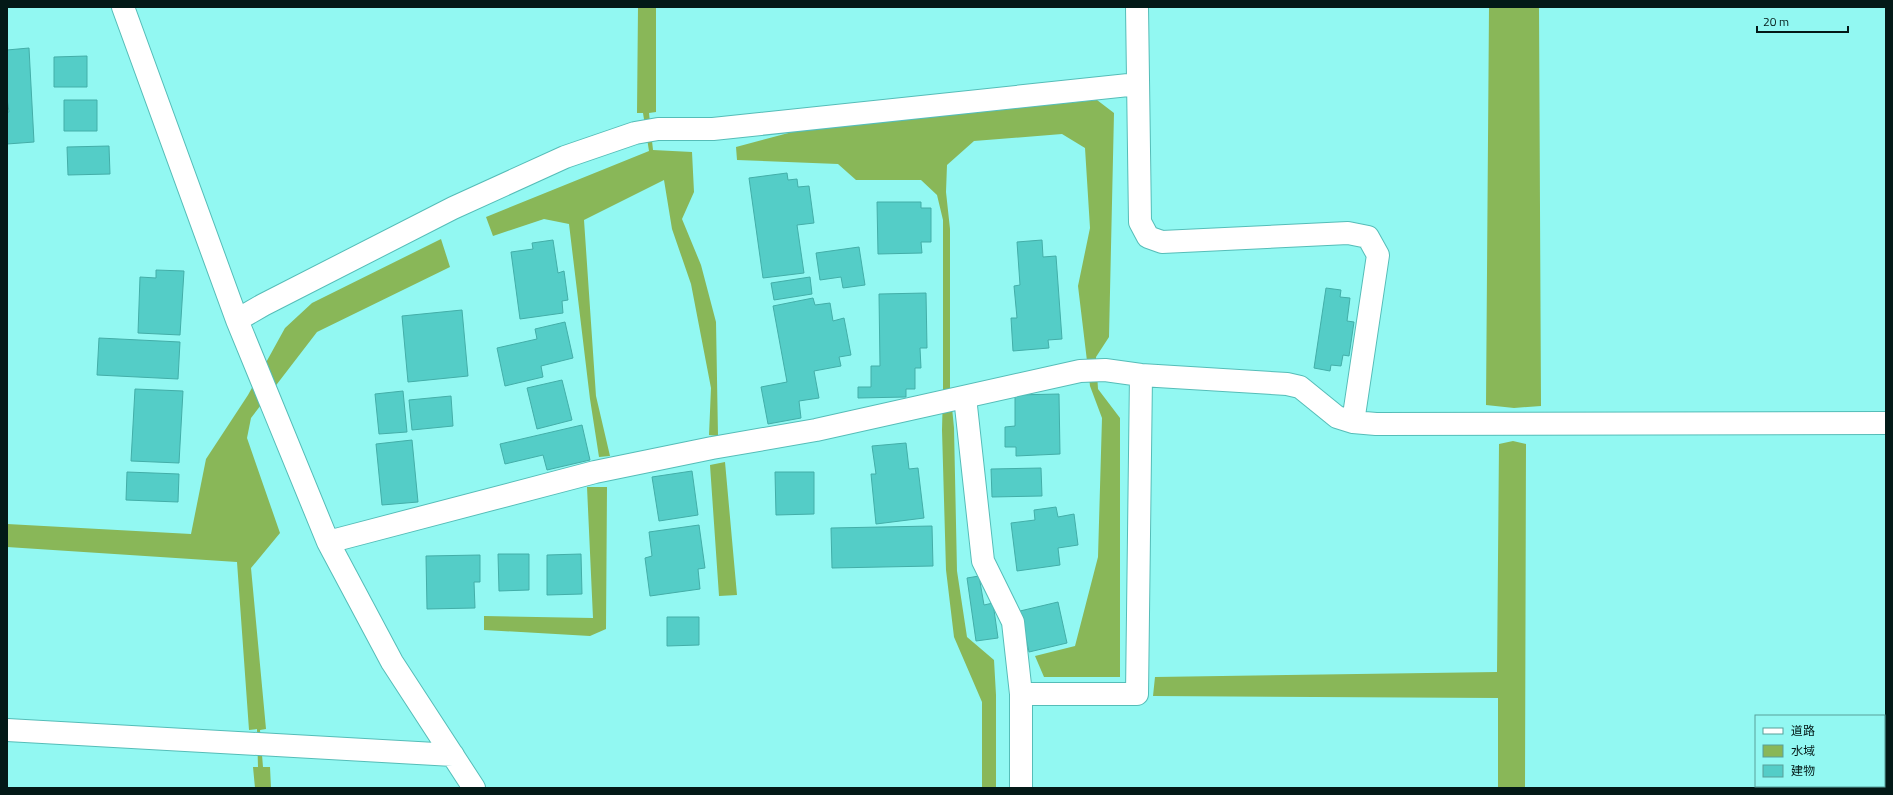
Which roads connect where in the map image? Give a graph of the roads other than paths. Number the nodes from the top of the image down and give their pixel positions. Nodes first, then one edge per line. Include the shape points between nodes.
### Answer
1 (123, 7) edge
2 (1138, 7) edge
3 (1138, 84) junction
4 (237, 320) junction
5 (1141, 376) junction
6 (965, 397) junction
7 (1353, 422) junction
8 (1886, 423) edge
9 (328, 542) junction
10 (1021, 694) junction
11 (7, 730) edge
12 (453, 755) junction
13 (474, 788) edge
14 (1021, 788) edge

1 - 4 street
2 - 3 street
3 - 4 street via 713,129 658,129 635,133 565,157 453,208
3 - 7 street via 1140,222 1148,238 1162,242 1348,233 1368,237 1378,256
4 - 9 street
5 - 6 street via 1105,370 1080,371
5 - 7 street via 1287,384 1300,387 1337,417
5 - 10 street via 1137,694
6 - 9 street via 816,430 595,472
6 - 10 street via 983,561 1013,622
7 - 8 street
9 - 12 street via 392,662
10 - 14 street
11 - 12 street
12 - 13 street

